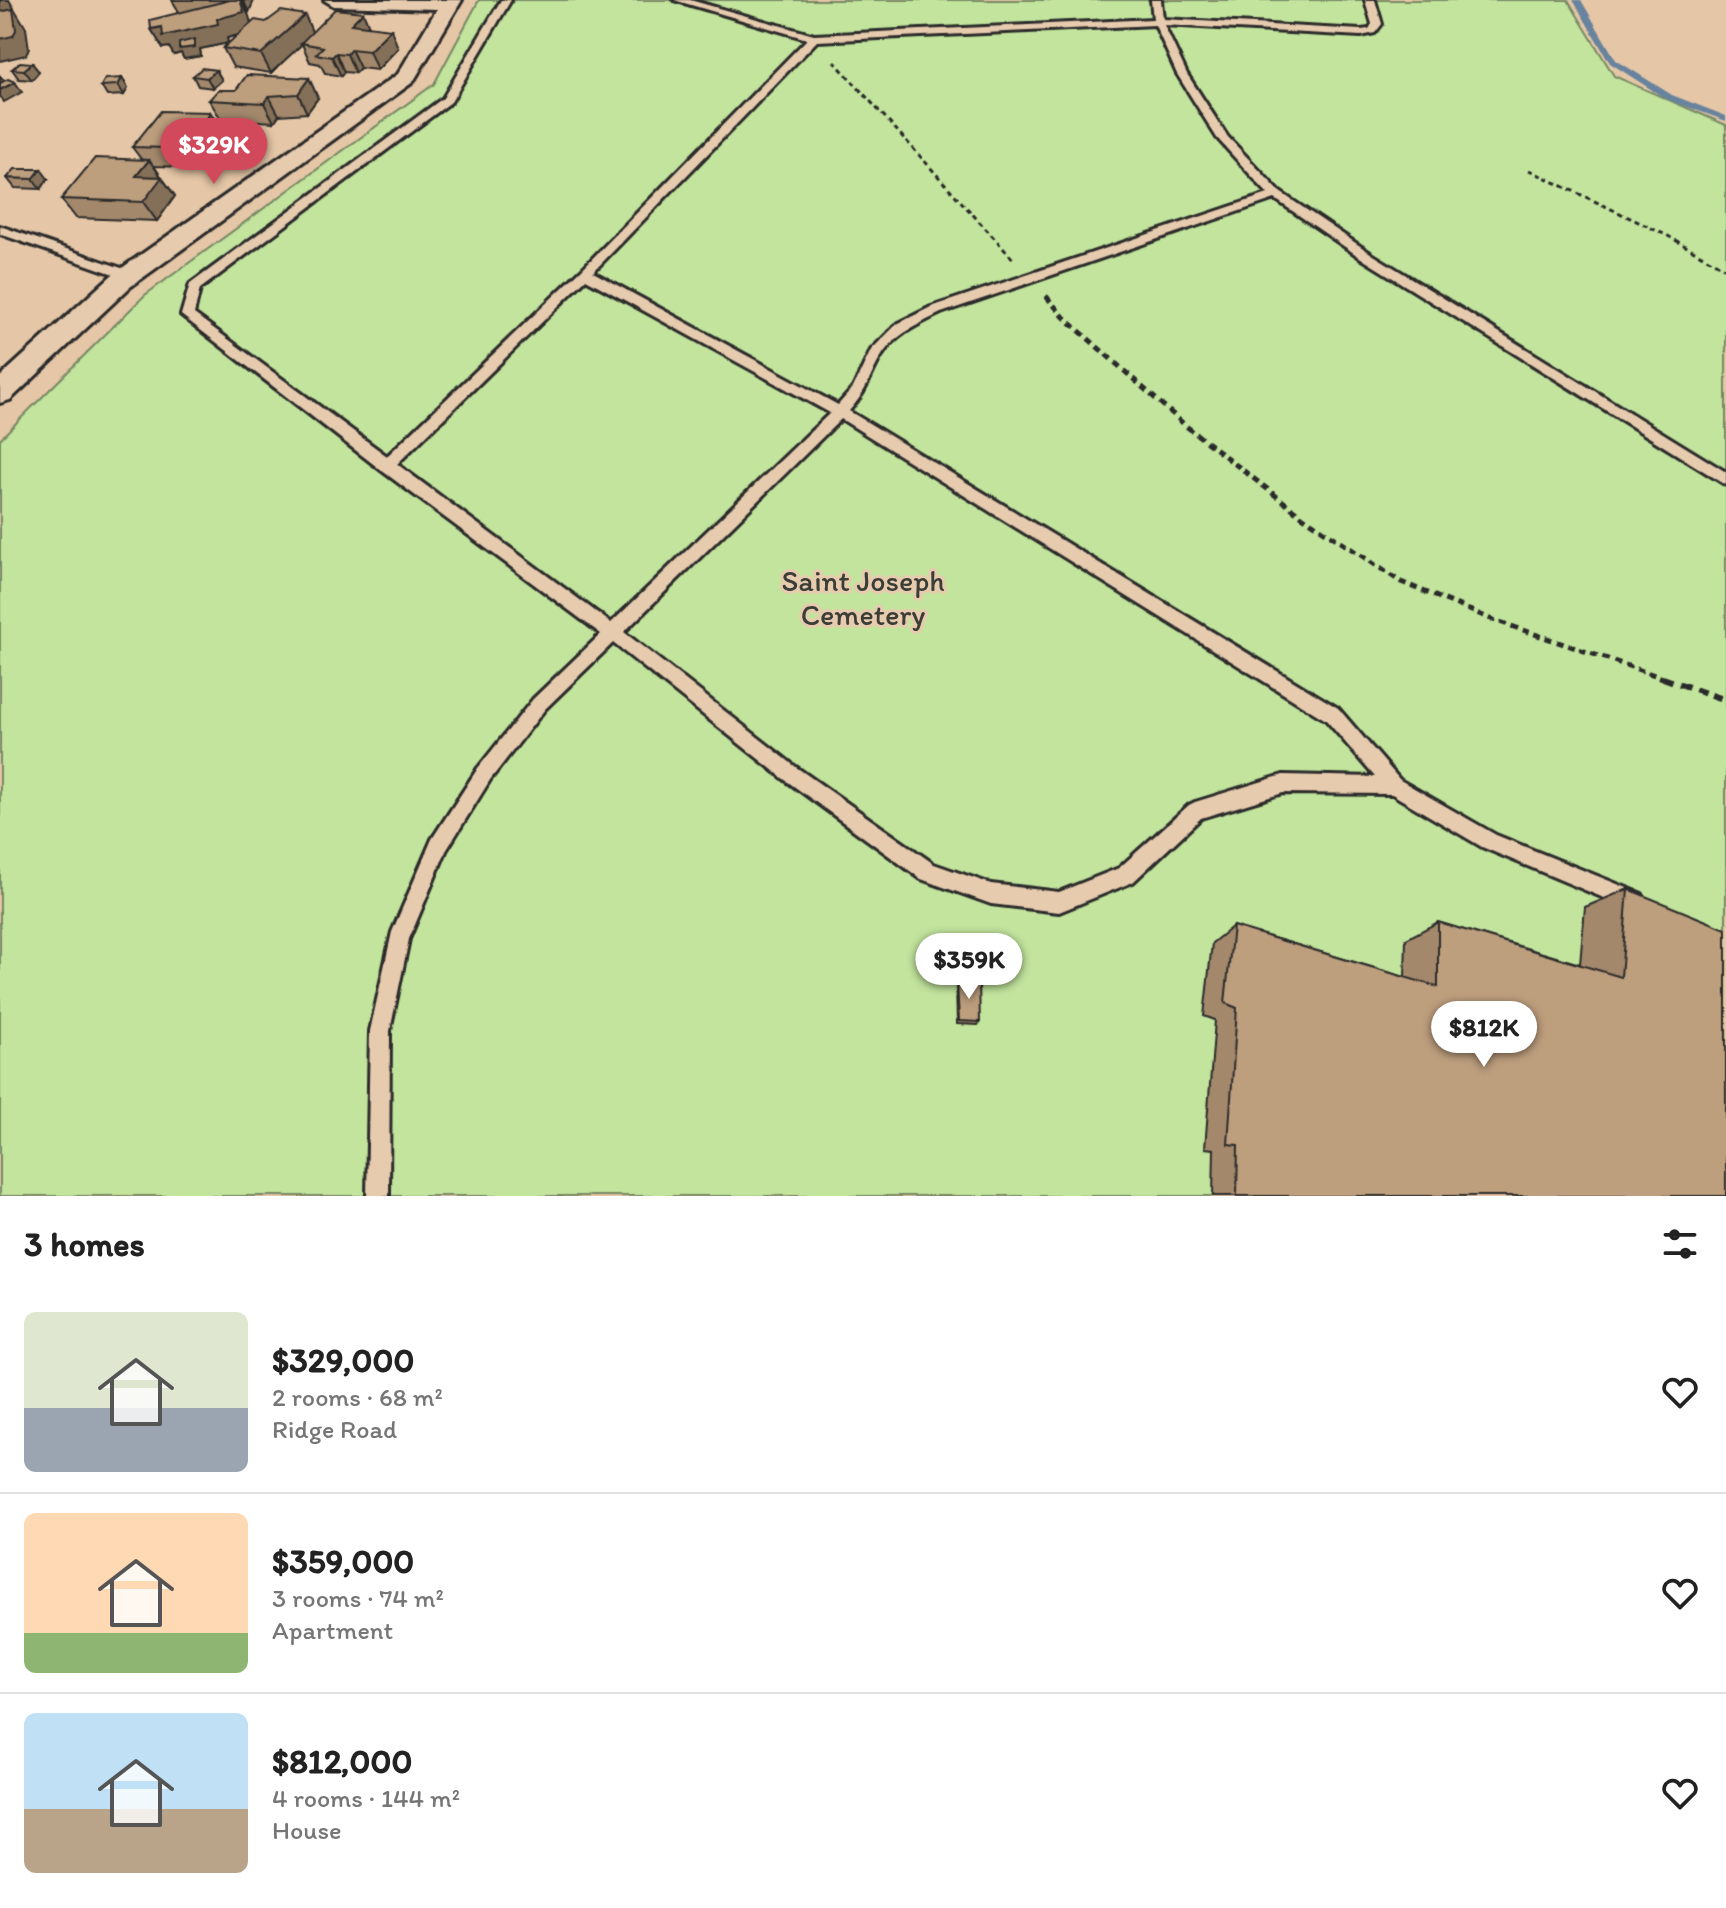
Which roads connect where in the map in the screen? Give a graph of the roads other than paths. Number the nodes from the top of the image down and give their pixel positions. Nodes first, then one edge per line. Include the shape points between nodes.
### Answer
1 (334, 0) edge
2 (506, 0) edge
3 (679, 0) edge
4 (1156, 0) edge
5 (1370, 0) edge
6 (450, 2) edge
7 (1158, 22) junction
8 (814, 38) junction
9 (1276, 195) junction
10 (0, 230) edge
11 (585, 273) junction
12 (129, 275) junction
13 (0, 393) edge
14 (840, 412) junction
15 (386, 466) junction
16 (1726, 479) edge
17 (611, 632) junction
18 (1394, 786) junction
19 (1652, 908) edge
20 (378, 1196) edge

1 - 6 street
2 - 15 lane via 447,100 194,287 187,315
3 - 8 lane
4 - 7 lane
5 - 7 lane via 1377,24 1361,33
6 - 12 street via 406,78
7 - 8 lane
7 - 9 lane via 1182,74 1223,138
8 - 11 lane
9 - 14 lane via 936,310 902,327 876,353 859,391
9 - 16 lane
10 - 12 lane
11 - 14 lane
11 - 15 lane
12 - 13 street
14 - 17 lane
14 - 18 lane via 1332,714
15 - 17 lane
17 - 18 lane via 790,773 928,872 991,894 1059,902 1126,875 1195,811 1283,784
17 - 20 lane via 539,704 484,774 439,845 399,939 380,1031
18 - 19 lane via 1489,841

